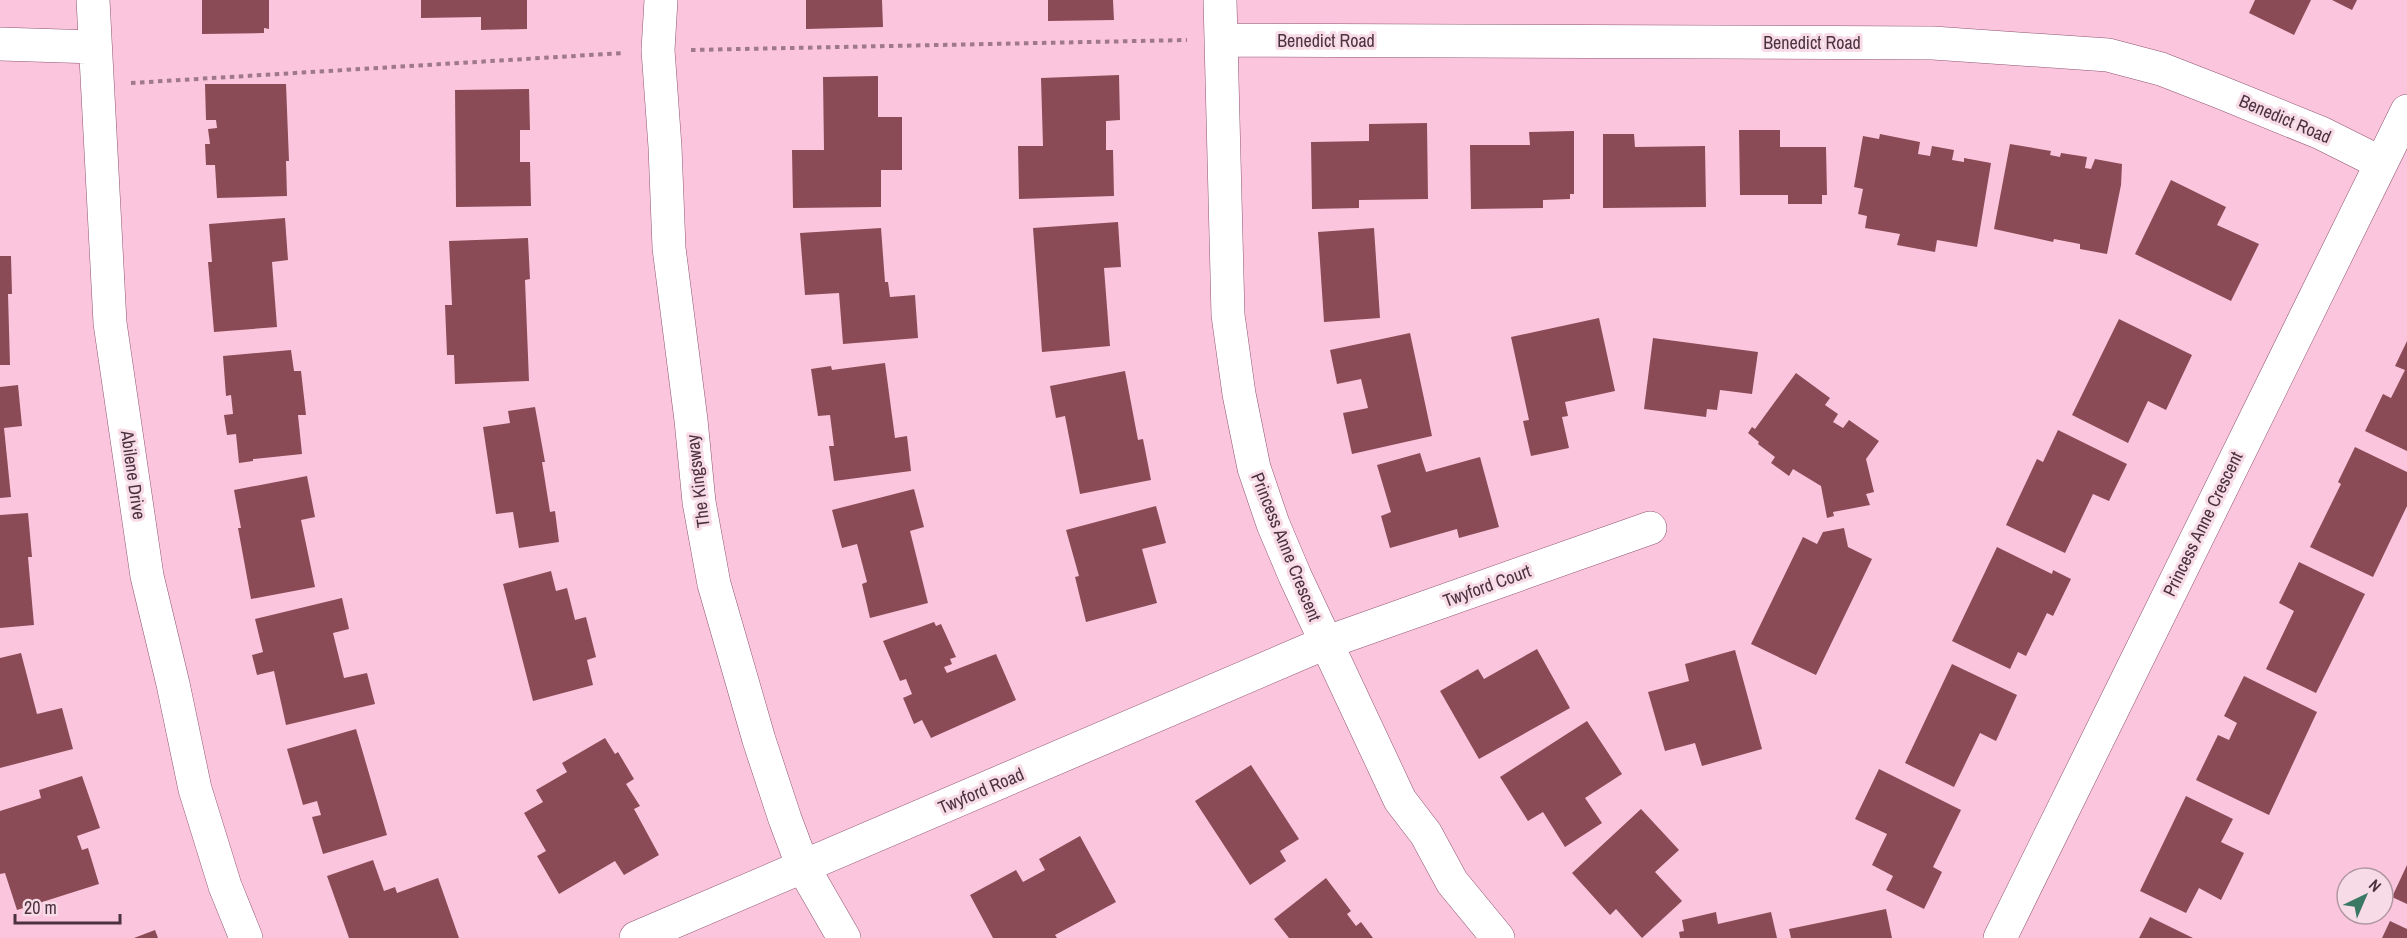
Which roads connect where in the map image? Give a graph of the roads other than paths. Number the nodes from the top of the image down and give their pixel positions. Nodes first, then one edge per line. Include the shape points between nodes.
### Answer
1 (93, 0) edge
2 (661, 0) edge
3 (1220, 0) edge
4 (1221, 40) junction
5 (0, 44) edge
6 (95, 47) junction
7 (2407, 111) edge
8 (2380, 163) junction
9 (1650, 528) dead end
10 (1325, 644) junction
11 (803, 867) junction
12 (246, 938) edge
13 (636, 938) edge
14 (844, 938) edge
15 (1498, 938) edge
16 (2000, 938) edge

1 - 6 street, Abilene Drive
2 - 11 street, The Kingsway via 658,50 669,248 699,502 714,584 759,741
3 - 4 street, Princess Anne Crescent
4 - 8 street, Benedict Road via 1933,43 2108,55 2161,69 2220,92 2321,133
4 - 10 street, Princess Anne Crescent via 1228,315 1239,394 1254,468 1273,524
5 - 6 street
6 - 12 street, Abilene Drive via 110,323 147,576 195,789 225,886
7 - 8 street, Princess Anne Crescent
8 - 16 street, Princess Anne Crescent
9 - 10 street, Twyford Court
10 - 11 street, Twyford Road
10 - 15 street, Princess Anne Crescent via 1400,800 1426,834 1452,882
11 - 13 street, Twyford Road
11 - 14 street, The Kingsway

